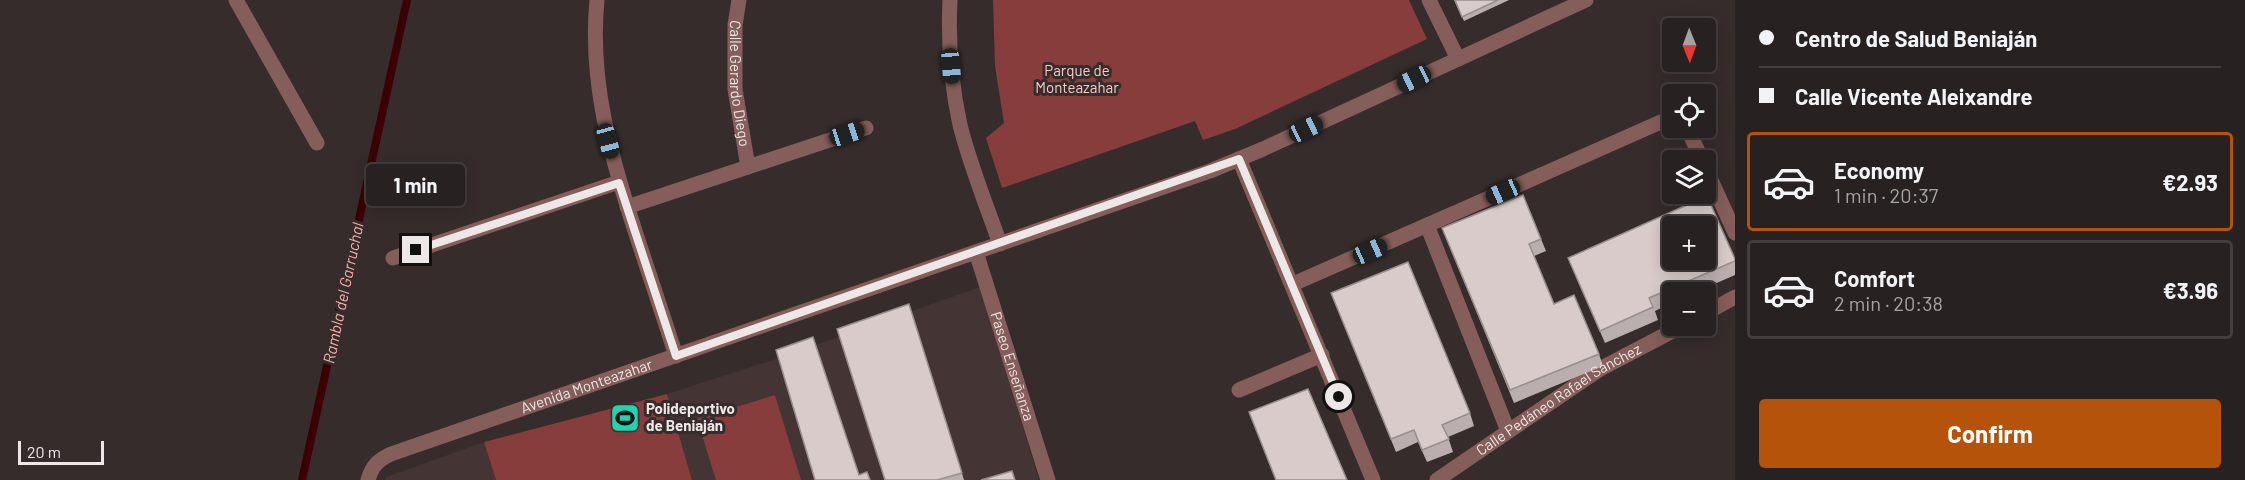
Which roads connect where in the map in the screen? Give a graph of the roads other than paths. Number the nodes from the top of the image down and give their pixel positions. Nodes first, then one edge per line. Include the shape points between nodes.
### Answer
1 (236, 0) edge
2 (597, 0) edge
3 (739, 0) edge
4 (950, 0) edge
5 (1429, 0) edge
6 (1586, 0) edge
7 (1458, 59) junction
8 (1662, 121) edge
9 (866, 128) dead end
10 (317, 143) dead end
11 (1239, 159) junction
12 (748, 167) junction
13 (619, 183) junction
14 (1716, 191) edge
15 (627, 207) junction
16 (1427, 225) junction
17 (1735, 233) edge
18 (1000, 244) junction
19 (976, 252) junction
20 (393, 258) dead end
21 (1293, 284) junction
22 (1735, 297) edge
23 (1716, 307) edge
24 (1663, 336) edge
25 (1322, 355) junction
26 (676, 356) junction
27 (1239, 390) dead end
28 (1508, 431) junction
29 (368, 480) edge
30 (1048, 480) edge
31 (1374, 480) edge
32 (1437, 480) edge

1 - 10 street
2 - 13 street via 596,78
3 - 12 street, Calle Gerardo Diego via 735,89
4 - 18 street via 949,43 960,124
5 - 7 street
6 - 7 street, Avenida Monteazahar
7 - 11 street, Avenida Monteazahar
8 - 16 street
9 - 12 street, Calle Gerardo Diego
11 - 18 street, Avenida Monteazahar
11 - 21 street
12 - 15 street, Calle Gerardo Diego
13 - 15 street
13 - 20 street
14 - 17 street
15 - 26 street
16 - 21 street
16 - 28 street
18 - 19 street, Avenida Monteazahar
19 - 26 street, Avenida Monteazahar
19 - 30 street, Paseo Enseñanza
21 - 25 street
22 - 23 street
24 - 28 street, Calle Pedáneo Rafael Sánchez via 1600,369
25 - 27 street
25 - 31 street
26 - 29 street, Avenida Monteazahar via 392,454 379,460
28 - 32 street, Calle Pedáneo Rafael Sánchez

